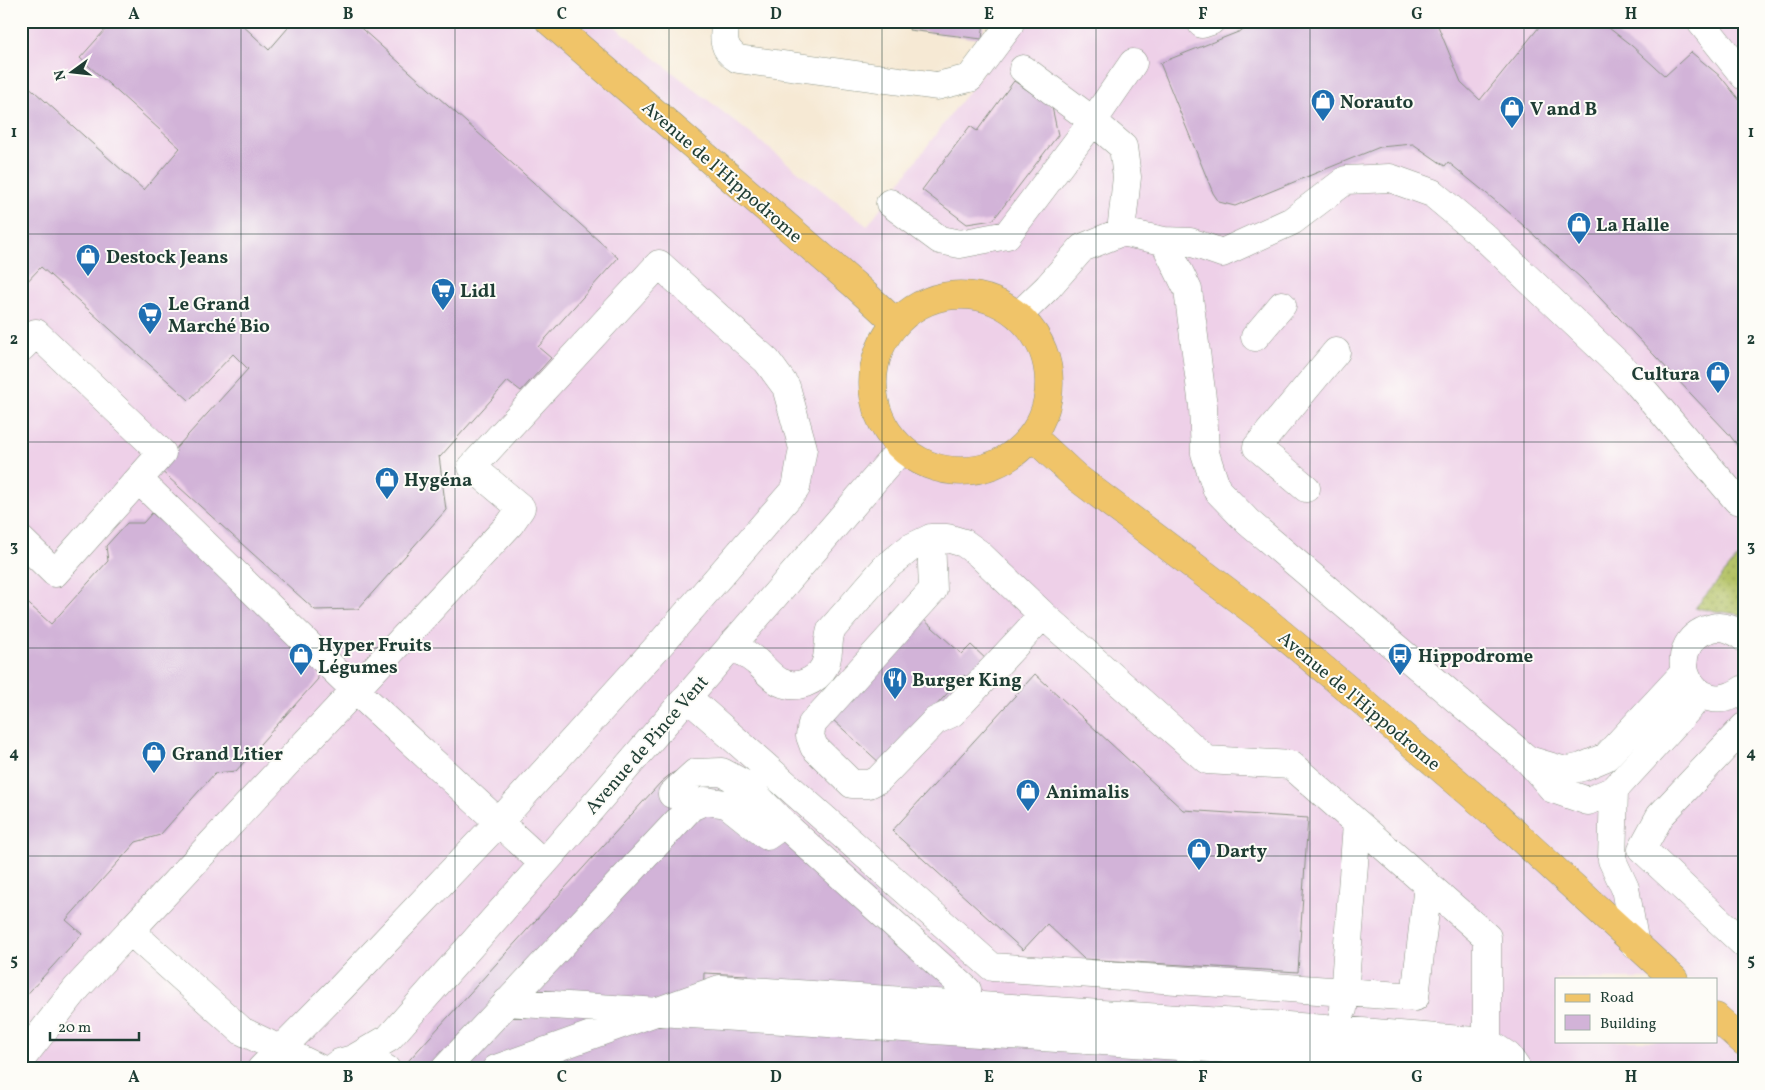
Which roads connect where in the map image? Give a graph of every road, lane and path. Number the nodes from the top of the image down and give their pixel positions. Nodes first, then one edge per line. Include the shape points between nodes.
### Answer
1 (726, 21) edge
2 (1010, 21) edge
3 (1700, 21) edge
4 (558, 24) edge
5 (1133, 63) dead end
6 (1023, 68) dead end
7 (1744, 76) edge
8 (1093, 121) junction
9 (890, 203) dead end
10 (1120, 232) junction
11 (1164, 241) junction
12 (1282, 305) dead end
13 (1019, 315) junction
14 (896, 323) junction
15 (1255, 337) dead end
16 (21, 348) edge
17 (1336, 352) dead end
18 (1033, 436) junction
19 (901, 449) junction
20 (139, 480) junction
21 (1306, 488) dead end
22 (1737, 500) dead end
23 (931, 538) junction
24 (21, 540) edge
25 (1043, 615) junction
26 (1744, 638) edge
27 (732, 644) junction
28 (1692, 683) junction
29 (354, 690) junction
30 (1744, 690) edge
31 (686, 697) junction
32 (1744, 727) edge
33 (1528, 760) junction
34 (1614, 790) junction
35 (672, 794) dead end
36 (499, 822) junction
37 (784, 824) junction
38 (1357, 824) junction
39 (543, 863) junction
40 (1428, 885) junction
41 (130, 930) junction
42 (1744, 944) edge
43 (1636, 945) junction
44 (1673, 978) edge
45 (1344, 992) junction
46 (507, 1002) junction
47 (1718, 1019) edge
48 (1341, 1030) junction
49 (957, 1032) junction
50 (389, 1038) junction
51 (1486, 1042) junction
52 (1744, 1042) edge
53 (280, 1049) junction
54 (21, 1059) edge
55 (1344, 1063) edge
56 (342, 1064) edge
57 (261, 1069) edge
58 (321, 1069) edge
59 (386, 1069) edge
60 (394, 1069) edge
61 (445, 1069) edge
62 (496, 1069) edge
63 (1485, 1069) edge
64 (1517, 1069) edge

1 - 2 street via 723,36 726,46 738,59 937,86 970,78
3 - 7 street
4 - 14 main road, Avenue de l'Hippodrome
5 - 8 street
6 - 8 street
8 - 9 street via 1007,235 960,244 940,240
8 - 10 street via 1123,147 1126,177
10 - 11 street
10 - 13 street via 1082,248 1048,288
11 - 22 street via 1190,242 1222,253 1292,221 1346,180 1390,178 1432,193 1482,235 1635,380
11 - 33 street via 1188,290 1203,406 1205,453 1217,490 1248,522
12 - 15 street
13 - 14 main road via 996,301 969,294 942,296 916,306
13 - 18 main road via 1040,341 1050,373 1048,406
14 - 19 main road via 880,346 873,373 874,401 884,428
16 - 20 street via 36,333 162,453
17 - 21 street via 1257,447
18 - 19 main road via 1006,461 970,472 933,468
18 - 43 main road, Avenue de l'Hippodrome via 1076,477 1264,619 1362,701 1492,812
19 - 27 street, Avenue de Pince Vent
20 - 24 street via 55,572
20 - 29 street
23 - 25 street via 964,543
23 - 25 street via 933,590 812,724 810,736 814,747 852,784 868,784 879,779 935,721 952,713
23 - 27 street via 898,556 834,625 824,668 809,682 791,685 780,682
25 - 38 street via 1207,760 1291,766
26 - 28 street via 1728,628 1716,627 1694,638 1686,648 1683,660
27 - 31 street, Avenue de Pince Vent
28 - 30 street via 1710,698 1735,696
28 - 33 street via 1606,757 1565,771
28 - 34 street via 1691,706
29 - 36 street
29 - 36 street via 510,524 521,508 472,467 659,264 767,361 786,387 803,448 796,488
29 - 41 street
31 - 39 street, Avenue de Pince Vent
31 - 45 street via 992,967
32 - 42 street via 1660,816 1642,849
33 - 34 street via 1552,789 1588,801
34 - 43 street via 1612,860 1625,888
35 - 37 street via 695,774 722,772 746,785
36 - 39 street
36 - 53 street
37 - 46 street via 767,836 727,804 705,802 691,807
37 - 49 street via 967,990
38 - 40 street
38 - 45 street
39 - 50 street, Avenue de Pince Vent
40 - 45 street via 1416,997
40 - 51 street via 1488,937
41 - 53 street via 242,1031
41 - 54 street via 77,988
43 - 44 main road, Avenue de l'Hippodrome
45 - 48 street
46 - 49 street
46 - 61 street
47 - 52 main road
48 - 51 street
48 - 62 street via 720,989
49 - 55 street
50 - 56 street, Avenue de Pince Vent
50 - 60 street
51 - 64 street via 1508,1056
53 - 57 street
53 - 58 street
55 - 63 street via 1474,1063
56 - 59 street, Avenue de Pince Vent via 368,1060

